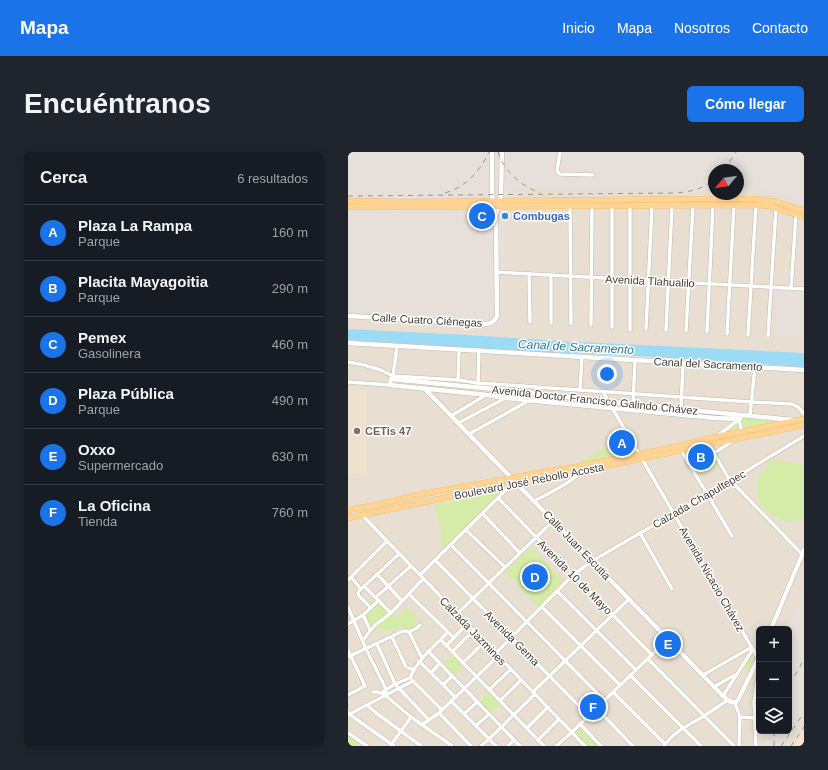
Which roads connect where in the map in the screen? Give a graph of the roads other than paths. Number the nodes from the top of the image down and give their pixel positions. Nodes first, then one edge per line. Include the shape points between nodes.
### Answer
1 (492, 152) edge
2 (502, 152) edge
3 (560, 152) edge
4 (593, 175) dead end
5 (348, 201) edge
6 (734, 202) junction
7 (356, 204) junction
8 (497, 204) junction
9 (570, 205) junction
10 (713, 205) junction
11 (756, 205) junction
12 (592, 206) junction
13 (612, 206) junction
14 (630, 206) junction
15 (652, 206) junction
16 (672, 206) junction
17 (693, 206) junction
18 (348, 207) edge
19 (776, 208) junction
20 (804, 212) edge
21 (796, 214) junction
22 (804, 217) edge
23 (496, 272) junction
24 (529, 274) junction
25 (551, 275) junction
26 (571, 276) junction
27 (591, 277) junction
28 (612, 278) junction
29 (630, 280) junction
30 (648, 280) junction
31 (668, 282) junction
32 (689, 283) junction
33 (709, 284) junction
34 (730, 285) junction
35 (751, 286) junction
36 (771, 288) junction
37 (791, 289) junction
38 (804, 289) edge
39 (348, 316) edge
40 (530, 322) dead end
41 (551, 323) dead end
42 (571, 324) dead end
43 (591, 325) dead end
44 (612, 327) dead end
45 (646, 329) dead end
46 (630, 330) dead end
47 (666, 330) dead end
48 (686, 331) dead end
49 (707, 332) dead end
50 (727, 334) dead end
51 (748, 335) dead end
52 (768, 336) dead end
53 (348, 342) edge
54 (397, 346) junction
55 (459, 349) junction
56 (479, 351) junction
57 (582, 357) junction
58 (635, 360) junction
59 (348, 362) edge
60 (683, 363) junction
61 (756, 367) junction
62 (804, 370) edge
63 (392, 377) junction
64 (458, 380) junction
65 (348, 382) edge
66 (425, 383) junction
67 (478, 383) junction
68 (390, 385) junction
69 (425, 389) junction
70 (508, 390) junction
71 (580, 390) junction
72 (604, 392) junction
73 (634, 394) junction
74 (487, 395) junction
75 (682, 397) junction
76 (506, 398) junction
77 (530, 400) junction
78 (609, 401) junction
79 (751, 402) junction
80 (633, 404) junction
81 (667, 406) junction
82 (612, 408) junction
83 (681, 409) junction
84 (664, 413) junction
85 (804, 414) edge
86 (750, 415) junction
87 (452, 416) junction
88 (741, 418) junction
89 (801, 420) edge
90 (458, 423) junction
91 (804, 425) edge
92 (742, 432) junction
93 (469, 434) junction
94 (804, 436) edge
95 (714, 437) junction
96 (738, 439) junction
97 (708, 442) junction
98 (681, 450) junction
99 (714, 452) junction
100 (640, 456) junction
101 (581, 471) junction
102 (730, 481) junction
103 (513, 482) junction
104 (427, 494) junction
105 (707, 494) junction
106 (498, 498) junction
107 (534, 501) junction
108 (376, 505) junction
109 (410, 505) junction
110 (348, 510) edge
111 (483, 514) junction
112 (674, 514) junction
113 (362, 515) junction
114 (348, 518) edge
115 (553, 521) junction
116 (466, 530) junction
117 (640, 533) junction
118 (732, 536) dead end
119 (536, 537) junction
120 (387, 541) junction
121 (451, 544) junction
122 (520, 552) junction
123 (803, 552) edge
124 (399, 554) junction
125 (435, 560) junction
126 (592, 561) junction
127 (410, 566) junction
128 (505, 567) junction
129 (377, 574) junction
130 (420, 575) junction
131 (573, 575) junction
132 (350, 579) edge
133 (424, 579) junction
134 (489, 583) junction
135 (388, 586) junction
136 (363, 587) junction
137 (672, 589) dead end
138 (557, 592) junction
139 (409, 594) junction
140 (473, 598) junction
141 (377, 599) junction
142 (629, 599) junction
143 (402, 601) junction
144 (348, 607) edge
145 (542, 607) junction
146 (371, 608) junction
147 (363, 614) junction
148 (391, 614) junction
149 (457, 614) junction
150 (612, 615) junction
151 (354, 621) junction
152 (526, 621) junction
153 (348, 624) edge
154 (467, 624) junction
155 (420, 625) dead end
156 (772, 626) edge
157 (370, 630) junction
158 (408, 631) junction
159 (473, 631) junction
160 (596, 631) junction
161 (448, 632) junction
162 (392, 637) junction
163 (512, 637) junction
164 (454, 638) junction
165 (668, 639) junction
166 (363, 640) junction
167 (441, 640) junction
168 (484, 642) junction
169 (376, 644) junction
170 (446, 646) junction
171 (581, 646) junction
172 (753, 648) junction
173 (366, 649) junction
174 (348, 650) edge
175 (428, 652) junction
176 (452, 652) junction
177 (756, 653) edge
178 (652, 654) junction
179 (497, 655) junction
180 (350, 657) edge
181 (648, 658) junction
182 (420, 660) junction
183 (565, 661) junction
184 (756, 662) edge
185 (440, 663) junction
186 (463, 663) junction
187 (754, 666) joint
188 (413, 669) junction
189 (511, 669) junction
190 (636, 670) junction
191 (431, 673) junction
192 (630, 675) junction
193 (703, 675) junction
194 (736, 675) junction
195 (452, 676) junction
196 (476, 676) junction
197 (550, 676) junction
198 (410, 678) junction
199 (521, 680) junction
200 (413, 682) junction
201 (395, 684) junction
202 (443, 685) junction
203 (620, 685) junction
204 (714, 687) junction
205 (399, 688) junction
206 (464, 688) junction
207 (756, 689) edge
208 (386, 690) junction
209 (489, 690) junction
210 (373, 692) dead end
211 (613, 692) junction
212 (534, 693) junction
213 (348, 694) edge
214 (383, 694) junction
215 (723, 696) junction
216 (455, 697) junction
217 (500, 700) junction
218 (604, 700) junction
219 (728, 700) junction
220 (451, 701) junction
221 (477, 702) junction
222 (735, 703) junction
223 (367, 705) junction
224 (548, 707) junction
225 (596, 708) junction
226 (440, 712) junction
227 (348, 713) edge
228 (464, 714) junction
229 (489, 714) junction
230 (514, 715) junction
231 (589, 716) junction
232 (704, 716) junction
233 (411, 717) junction
234 (740, 717) junction
235 (754, 718) junction
236 (559, 719) junction
237 (429, 720) junction
238 (423, 724) junction
239 (580, 724) junction
240 (476, 726) junction
241 (502, 727) junction
242 (526, 728) junction
243 (682, 728) junction
244 (401, 732) junction
245 (572, 732) junction
246 (348, 733) edge
247 (489, 739) junction
248 (514, 740) junction
249 (538, 740) junction
250 (696, 741) junction
251 (392, 745) edge
252 (418, 745) edge
253 (664, 745) edge
254 (367, 746) edge
255 (452, 746) edge
256 (471, 746) edge
257 (481, 746) edge
258 (496, 746) edge
259 (508, 746) edge
260 (520, 746) edge
261 (544, 746) edge
262 (556, 746) edge
263 (585, 746) edge
264 (601, 746) edge
265 (633, 746) edge
266 (692, 746) edge
267 (700, 746) edge
268 (734, 746) edge
269 (739, 746) edge
270 (756, 746) edge

1 - 8 street, Calle Cuatro Ciénegas via 492,195
2 - 8 street, Calle Cuatro Ciénegas via 501,195
3 - 4 street via 557,171 560,174
5 - 7 main road
6 - 8 main road via 691,199
6 - 10 main road
6 - 11 main road
6 - 20 main road via 766,200
6 - 34 street
7 - 8 main road
7 - 18 main road
8 - 9 main road
8 - 23 street, Calle Cuatro Ciénegas
9 - 12 main road
9 - 26 street
10 - 17 main road
10 - 33 street
11 - 19 main road
11 - 35 street
12 - 13 main road
12 - 27 street
13 - 14 main road
13 - 28 street
14 - 15 main road
14 - 29 street
15 - 16 main road
15 - 30 street
16 - 17 main road
16 - 31 street
17 - 32 street
19 - 21 main road
19 - 36 street
21 - 22 main road
21 - 37 street
23 - 24 street, Avenida Tlahualilo
23 - 39 street, Calle Cuatro Ciénegas via 497,316 488,324
24 - 25 street, Avenida Tlahualilo
24 - 40 street
25 - 26 street, Avenida Tlahualilo
25 - 41 street
26 - 27 street, Avenida Tlahualilo
26 - 42 street
27 - 28 street, Avenida Tlahualilo
27 - 43 street
28 - 29 street, Avenida Tlahualilo
28 - 44 street
29 - 30 street, Avenida Tlahualilo
29 - 46 street
30 - 31 street, Avenida Tlahualilo
30 - 45 street
31 - 32 street, Avenida Tlahualilo
31 - 47 street
32 - 33 street, Avenida Tlahualilo
32 - 48 street
33 - 34 street, Avenida Tlahualilo
33 - 49 street
34 - 35 street, Avenida Tlahualilo
34 - 50 street
35 - 36 street, Avenida Tlahualilo
35 - 51 street
36 - 37 street, Avenida Tlahualilo
36 - 52 street
37 - 38 street, Avenida Tlahualilo
53 - 54 street, Canal del Sacramento
54 - 55 street, Canal del Sacramento
54 - 63 street
55 - 56 street, Canal del Sacramento
55 - 64 street
56 - 57 street, Canal del Sacramento
56 - 67 street
57 - 58 street, Canal del Sacramento
57 - 71 street
58 - 60 street, Canal del Sacramento
58 - 73 street
59 - 63 street via 381,370
60 - 61 street, Canal del Sacramento
60 - 75 street
61 - 62 street, Canal del Sacramento
61 - 79 street
63 - 64 street
63 - 66 street, Avenida Doctor Francisco Galindo Chávez
63 - 68 street
64 - 67 street
65 - 68 street, Avenida Doctor Francisco Galindo Chávez
66 - 69 street
66 - 70 street, Avenida Doctor Francisco Galindo Chávez
67 - 71 street
68 - 69 street, Avenida Doctor Francisco Galindo Chávez
69 - 74 street, Avenida Doctor Francisco Galindo Chávez
69 - 87 street, Calle Juan Escutia
70 - 76 street
70 - 78 street, Avenida Doctor Francisco Galindo Chávez
71 - 72 street
72 - 73 street
72 - 78 street, Avenida Nicacio Chávez
73 - 75 street
73 - 80 street
74 - 76 street, Avenida Doctor Francisco Galindo Chávez
74 - 87 street
75 - 79 street
75 - 83 street
76 - 77 street, Avenida Doctor Francisco Galindo Chávez
76 - 90 street
77 - 82 street, Avenida Doctor Francisco Galindo Chávez
77 - 93 street
78 - 80 street, Avenida Doctor Francisco Galindo Chávez
78 - 82 street, Avenida Nicacio Chávez
79 - 85 street via 792,404 798,406
79 - 86 street
80 - 81 street, Avenida Doctor Francisco Galindo Chávez
81 - 83 street, Avenida Doctor Francisco Galindo Chávez
81 - 84 street
82 - 84 street, Avenida Doctor Francisco Galindo Chávez
82 - 100 street, Avenida Nicacio Chávez
83 - 88 street, Avenida Doctor Francisco Galindo Chávez
84 - 88 street, Avenida Doctor Francisco Galindo Chávez
86 - 88 street, Avenida Doctor Francisco Galindo Chávez
86 - 89 street, Avenida Doctor Francisco Galindo Chávez
87 - 90 street, Calle Juan Escutia
88 - 92 street
88 - 95 street
89 - 92 main road, Boulevard José Rebollo Acosta
90 - 93 street, Calle Juan Escutia
91 - 96 main road, Boulevard José Rebollo Acosta
92 - 95 main road, Boulevard José Rebollo Acosta
93 - 103 street, Calle Juan Escutia
94 - 102 street, Calzada Chapultepec
95 - 97 main road, Boulevard José Rebollo Acosta
96 - 97 main road, Boulevard José Rebollo Acosta
96 - 99 street
97 - 98 main road, Boulevard José Rebollo Acosta
97 - 99 street
97 - 100 main road, Boulevard José Rebollo Acosta via 664,449
98 - 100 main road, Boulevard José Rebollo Acosta
98 - 105 street
99 - 102 street
100 - 101 main road, Boulevard José Rebollo Acosta
100 - 103 main road, Boulevard José Rebollo Acosta via 570,468
100 - 112 street, Avenida Nicacio Chávez
101 - 103 main road, Boulevard José Rebollo Acosta
101 - 107 street via 573,479
102 - 105 street, Calzada Chapultepec
102 - 123 street
103 - 104 main road, Boulevard José Rebollo Acosta
103 - 106 street
103 - 107 street, Calle Juan Escutia
103 - 109 main road, Boulevard José Rebollo Acosta
104 - 108 main road, Boulevard José Rebollo Acosta
104 - 109 main road via 424,499
105 - 112 street, Calzada Chapultepec
105 - 118 street
106 - 111 street
106 - 119 street, Avenida 10 de Mayo
107 - 115 street, Calle Juan Escutia
108 - 110 main road, Boulevard José Rebollo Acosta
108 - 113 main road via 374,509 363,512
109 - 113 main road, Boulevard José Rebollo Acosta
111 - 116 street
111 - 122 street
112 - 117 street, Calzada Chapultepec
112 - 172 street, Avenida Nicacio Chávez
113 - 114 main road, Boulevard José Rebollo Acosta
113 - 120 street, Calzada Jazmines
115 - 119 street
115 - 126 street, Calle Juan Escutia
116 - 121 street
116 - 128 street
117 - 126 street, Calzada Chapultepec
117 - 137 street
119 - 122 street
119 - 131 street, Avenida 10 de Mayo
120 - 124 street, Calzada Jazmines
120 - 132 street
121 - 125 street
121 - 134 street
122 - 128 street
123 - 156 street
124 - 127 street, Calzada Jazmines
124 - 129 street
125 - 130 street
125 - 140 street, Avenida Gema
126 - 131 street, Calzada Chapultepec
126 - 142 street, Calle Juan Escutia
127 - 130 street, Calzada Jazmines
127 - 135 street
128 - 134 street
129 - 135 street
129 - 136 street
130 - 133 street, Calzada Jazmines
131 - 138 street, Calzada Chapultepec
131 - 150 street, Avenida 10 de Mayo
132 - 136 street
133 - 139 street
133 - 149 street, Calzada Jazmines
134 - 140 street
134 - 152 street
135 - 141 street
135 - 143 street
136 - 141 street
136 - 146 street via 358,594
138 - 145 street, Calzada Chapultepec
138 - 160 street
139 - 143 street
139 - 161 street
140 - 149 street
140 - 163 street, Avenida Gema
141 - 146 street
141 - 148 street
142 - 150 street
142 - 165 street, Calle Juan Escutia
143 - 148 street
144 - 151 street
145 - 152 street, Calzada Chapultepec
145 - 171 street
146 - 147 street
147 - 151 street
147 - 157 street
148 - 157 street
149 - 154 street, Calzada Jazmines
150 - 160 street
150 - 178 street, Avenida 10 de Mayo
151 - 153 street
151 - 166 street
152 - 163 street, Calzada Chapultepec
152 - 183 street
154 - 159 street, Calzada Jazmines
154 - 164 street
155 - 158 street
157 - 166 street
158 - 162 street
158 - 182 street
159 - 168 street, Calzada Jazmines
159 - 176 street
160 - 171 street
160 - 190 street
161 - 164 street
161 - 167 street
162 - 169 street
162 - 188 street via 406,667
163 - 179 street, Calzada Chapultepec
163 - 197 street, Avenida Gema
164 - 170 street
165 - 178 street
165 - 193 street, Calle Juan Escutia
166 - 173 street
167 - 170 street
167 - 175 street
168 - 179 street, Calzada Jazmines
168 - 186 street
169 - 173 street
169 - 201 street
170 - 176 street
171 - 183 street
171 - 203 street
172 - 177 street, Avenida Nicacio Chávez
172 - 193 street
172 - 194 street
173 - 180 street
173 - 208 street
174 - 180 street
175 - 182 street
175 - 185 street
176 - 186 street
178 - 181 street
179 - 189 street, Calzada Jazmines
179 - 196 street, Calzada Chapultepec
180 - 213 street via 365,686
181 - 190 street
181 - 232 street
182 - 188 street
182 - 191 street
183 - 197 street
183 - 218 street
184 - 187 street
185 - 191 street
185 - 195 street
186 - 196 street
187 - 222 street
188 - 198 street
189 - 199 street, Calzada Jazmines
189 - 209 street
190 - 192 street
191 - 202 street
192 - 203 street
192 - 243 street
193 - 204 street, Calle Juan Escutia
194 - 204 street
194 - 215 street
195 - 202 street
195 - 206 street
196 - 206 street, Calzada Chapultepec
196 - 209 street
197 - 212 street
197 - 231 street, Avenida Gema
198 - 200 street
198 - 201 street
199 - 212 street, Calzada Jazmines
199 - 217 street
200 - 205 street
200 - 226 street
201 - 205 street
201 - 208 street
202 - 216 street
203 - 211 street
204 - 215 street, Calle Juan Escutia
205 - 214 street
205 - 237 street
206 - 216 street, Calzada Chapultepec
206 - 221 street
207 - 235 street
208 - 214 street
209 - 217 street
210 - 214 street
211 - 218 street
211 - 253 street
212 - 224 street, Calzada Jazmines
212 - 230 street
214 - 223 street
214 - 233 street
215 - 219 street, Calle Juan Escutia
216 - 220 street, Calzada Chapultepec
217 - 230 street
218 - 225 street
219 - 222 street, Calle Juan Escutia
219 - 232 street
220 - 226 street, Calzada Chapultepec
220 - 228 street
221 - 228 street
221 - 229 street
222 - 234 street
223 - 227 street
223 - 244 street
224 - 236 street, Calzada Jazmines
224 - 242 street
225 - 231 street
225 - 265 street
226 - 237 street, Calzada Chapultepec
226 - 256 street
227 - 251 street
228 - 240 street
229 - 240 street
229 - 241 street
230 - 241 street
230 - 242 street
231 - 239 street
232 - 243 street
232 - 268 street
233 - 238 street
233 - 244 street
234 - 235 street
234 - 269 street
235 - 270 street
236 - 245 street, Calzada Jazmines
236 - 249 street
237 - 238 street, Calzada Chapultepec
238 - 255 street
239 - 245 street
239 - 264 street
240 - 247 street
241 - 247 street
241 - 248 street
242 - 249 street
243 - 250 street
243 - 253 street
244 - 251 street
244 - 252 street
245 - 262 street
245 - 263 street, Calzada Jazmines
246 - 254 street
247 - 257 street
247 - 258 street
248 - 259 street
248 - 260 street
249 - 261 street
250 - 266 street
250 - 267 street

